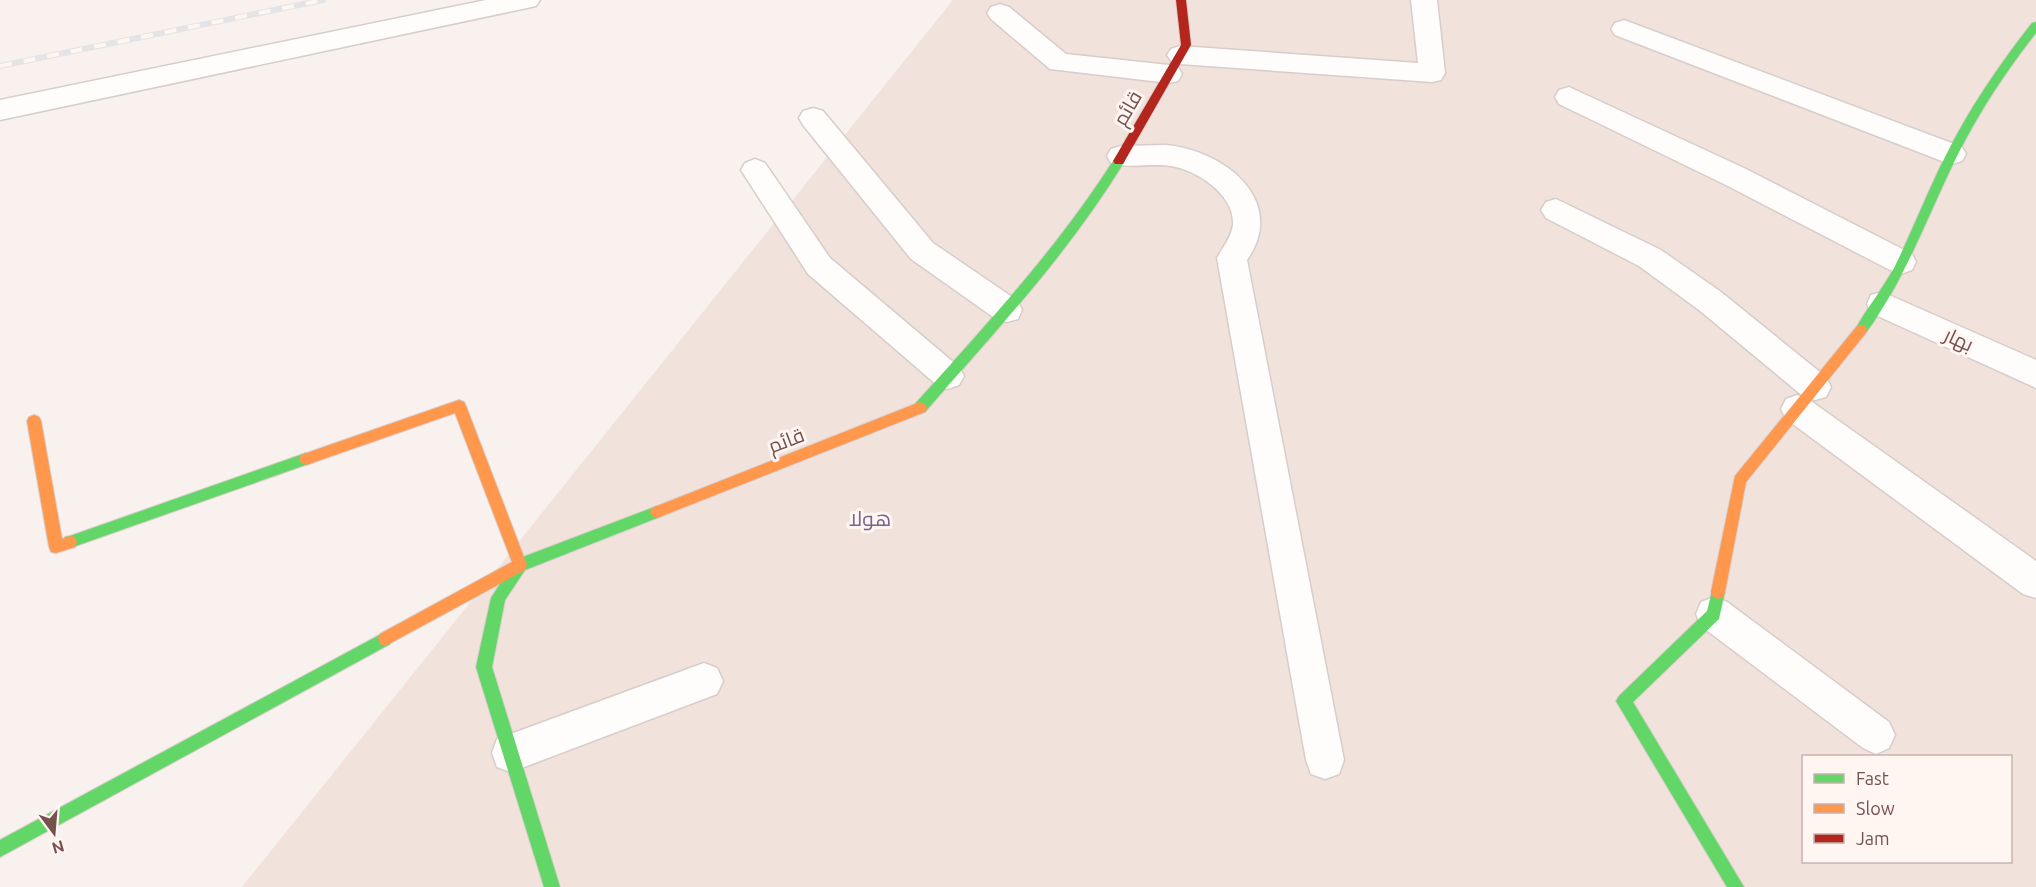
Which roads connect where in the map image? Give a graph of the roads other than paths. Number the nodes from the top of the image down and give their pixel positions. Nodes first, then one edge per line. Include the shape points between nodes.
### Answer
1 (528, 0) edge
2 (1181, 0) edge
3 (1424, 0) edge
4 (1000, 13) dead end
5 (2036, 26) edge
6 (1624, 29) dead end
7 (1175, 65) junction
8 (1569, 97) dead end
9 (0, 110) edge
10 (813, 118) dead end
11 (1952, 154) junction
12 (1121, 156) junction
13 (755, 170) dead end
14 (1556, 210) dead end
15 (1901, 262) junction
16 (1882, 304) junction
17 (1007, 310) junction
18 (2036, 375) edge
19 (948, 376) junction
20 (1806, 398) junction
21 (34, 421) dead end
22 (520, 565) junction
23 (2036, 582) edge
24 (1714, 614) junction
25 (704, 681) dead end
26 (1876, 735) dead end
27 (511, 753) junction
28 (1325, 760) dead end
29 (0, 849) edge
30 (552, 887) edge
31 (1736, 887) edge

1 - 9 street
2 - 7 street, قائم via 1186,45
3 - 7 street via 1432,73
4 - 7 street via 1059,62
5 - 11 street via 2008,60
6 - 11 street
7 - 12 street, قائم
8 - 15 street
10 - 17 street via 922,251
11 - 15 street
12 - 17 street, قائم via 1104,185
12 - 28 street via 1173,156 1205,166 1230,182 1247,217 1245,238 1232,258
13 - 19 street via 819,266
14 - 20 street via 1650,258 1710,301
15 - 16 street
16 - 18 street, بهار
16 - 20 street
17 - 19 street, قائم
19 - 22 street, قائم via 918,410
20 - 23 street
20 - 24 street via 1740,480
21 - 22 street via 56,547 459,405
22 - 27 street via 498,598 484,666
22 - 29 street, قائم
24 - 26 street
24 - 31 street via 1624,701
25 - 27 street
27 - 30 street

